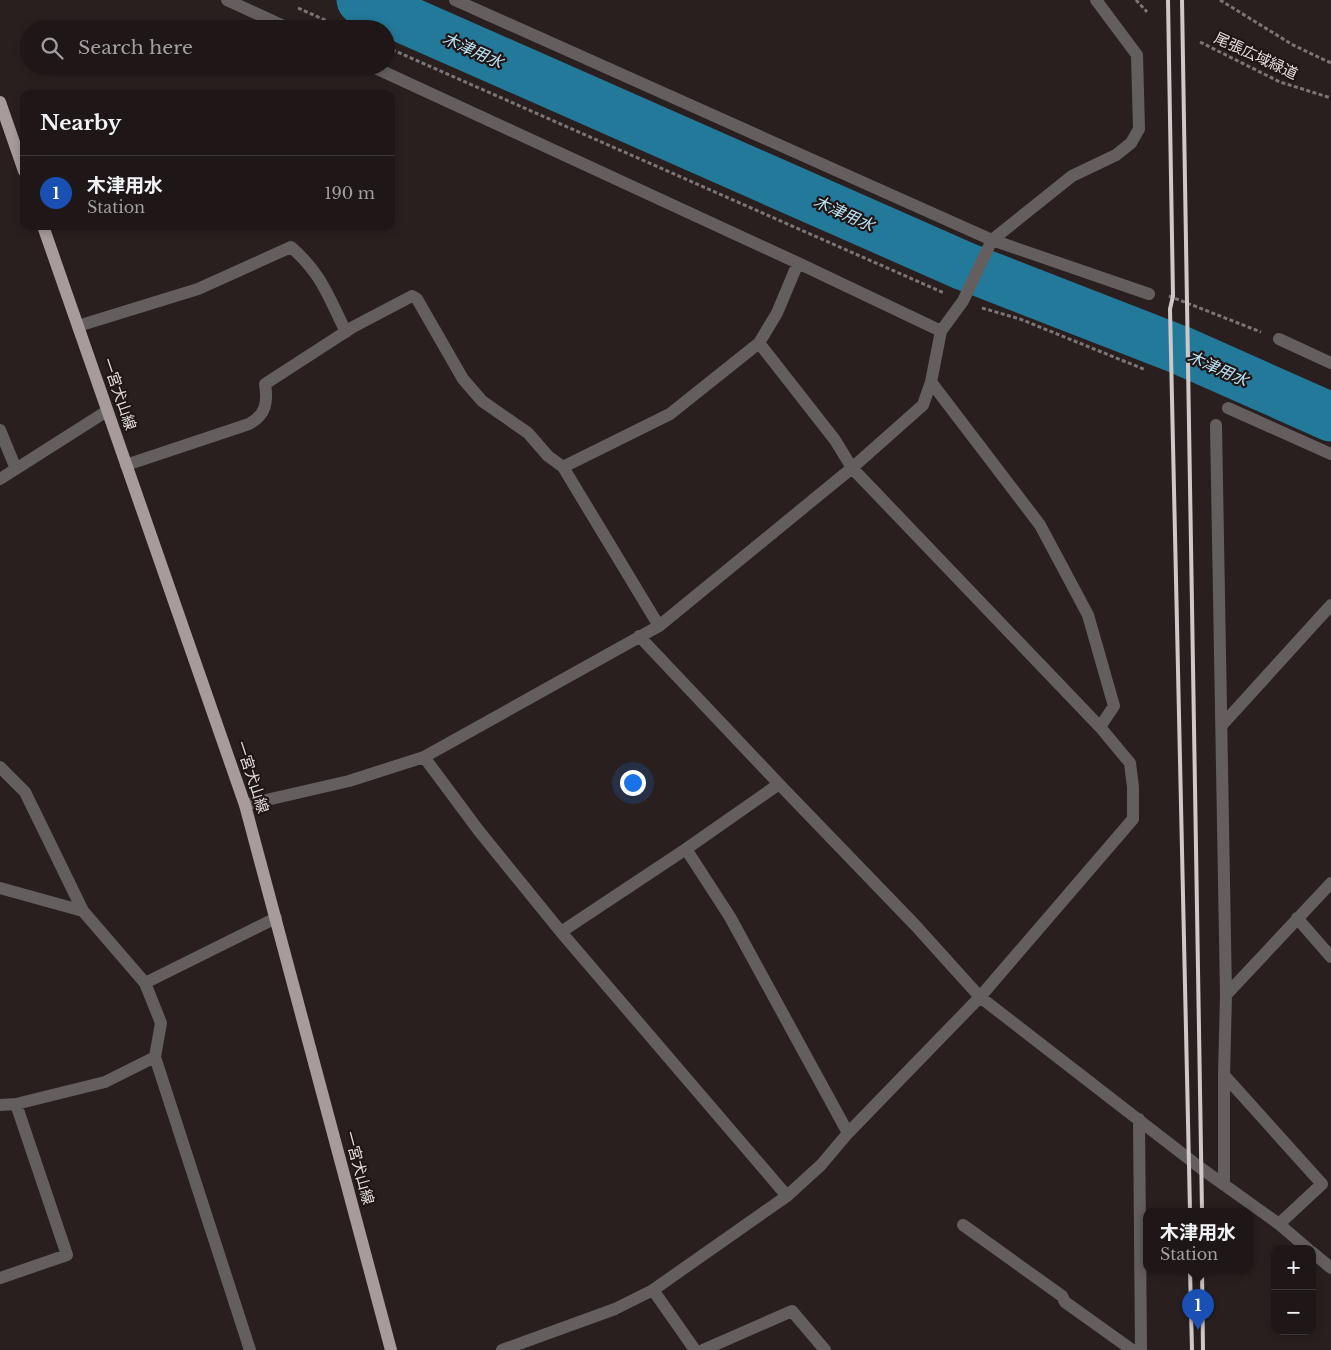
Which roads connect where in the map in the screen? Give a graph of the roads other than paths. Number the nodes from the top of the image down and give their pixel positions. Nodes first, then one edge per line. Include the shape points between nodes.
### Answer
1 (227, 0) edge
2 (455, 0) edge
3 (1096, 0) edge
4 (270, 20) edge
5 (391, 75) edge
6 (0, 102) edge
7 (20, 160) edge
8 (44, 230) edge
9 (992, 240) junction
10 (798, 263) junction
11 (1149, 294) road end
12 (78, 326) junction
13 (941, 331) junction
14 (346, 332) junction
15 (1279, 340) road end
16 (759, 343) junction
17 (1331, 364) edge
18 (931, 382) junction
19 (1228, 408) dead end
20 (107, 410) junction
21 (1216, 425) dead end
22 (0, 430) edge
23 (1331, 454) edge
24 (126, 465) junction
25 (563, 467) junction
26 (852, 468) junction
27 (16, 469) junction
28 (0, 479) edge
29 (1331, 605) edge
30 (659, 626) junction
31 (639, 636) junction
32 (1222, 725) junction
33 (1100, 728) junction
34 (424, 757) junction
35 (0, 767) edge
36 (779, 784) junction
37 (245, 805) junction
38 (686, 849) junction
39 (1331, 883) edge
40 (0, 888) edge
41 (83, 911) junction
42 (276, 918) junction
43 (1297, 918) junction
44 (561, 932) junction
45 (1331, 957) edge
46 (145, 983) junction
47 (1226, 995) junction
48 (980, 997) junction
49 (155, 1057) junction
50 (1224, 1075) junction
51 (0, 1104) edge
52 (16, 1104) junction
53 (1139, 1119) junction
54 (848, 1134) junction
55 (1224, 1185) junction
56 (786, 1196) junction
57 (1279, 1224) junction
58 (963, 1225) dead end
59 (1303, 1245) edge
60 (1316, 1255) edge
61 (1331, 1268) edge
62 (0, 1278) edge
63 (653, 1290) junction
64 (250, 1350) edge
65 (390, 1350) edge
66 (502, 1350) edge
67 (695, 1350) edge
68 (703, 1350) edge
69 (825, 1350) edge
70 (1132, 1350) edge
71 (1141, 1350) edge

1 - 4 street
2 - 9 street
3 - 9 street via 1137,55 1139,129 1131,143 1116,155 1072,176
5 - 10 street
6 - 7 main road
8 - 12 main road, 一宮犬山線
9 - 11 street
9 - 13 street via 963,301
10 - 13 street
10 - 16 street via 777,313
12 - 14 street via 198,289 291,247 318,275
12 - 20 main road, 一宮犬山線
13 - 18 street
14 - 24 street via 265,384 267,402 257,420
14 - 25 street via 412,296 417,299 471,389 491,409 528,432 548,456
15 - 17 street
16 - 25 street via 670,414
16 - 26 street via 835,440
18 - 26 street via 923,405
18 - 33 street via 1040,525 1088,615 1114,706
19 - 23 street
20 - 24 main road, 一宮犬山線
20 - 27 street
21 - 32 street
22 - 27 street
24 - 37 main road, 一宮犬山線
25 - 30 street
26 - 30 street
26 - 33 street
27 - 28 street
29 - 32 street
30 - 31 street
31 - 34 street
31 - 36 street
32 - 47 street
33 - 48 street via 1130,763 1133,819
34 - 37 street via 349,781
34 - 44 street via 479,832
35 - 41 street via 25,792
36 - 38 street
36 - 48 street
37 - 42 main road, 一宮犬山線
38 - 44 street
38 - 54 street via 730,917
39 - 43 street
40 - 41 street
41 - 46 street
42 - 46 street
42 - 65 main road, 一宮犬山線
43 - 45 street
43 - 47 street
44 - 56 street
46 - 49 street via 161,1023
47 - 50 street
48 - 53 street
48 - 54 street
49 - 52 street via 105,1082
49 - 64 street
50 - 55 street
50 - 57 street via 1322,1184
51 - 52 street
52 - 62 street via 67,1255
53 - 55 street
53 - 71 street
54 - 56 street via 820,1166
55 - 57 street
56 - 63 street
57 - 59 street
58 - 70 street
60 - 61 street
63 - 66 street via 615,1309
63 - 67 street
68 - 69 street via 792,1311

